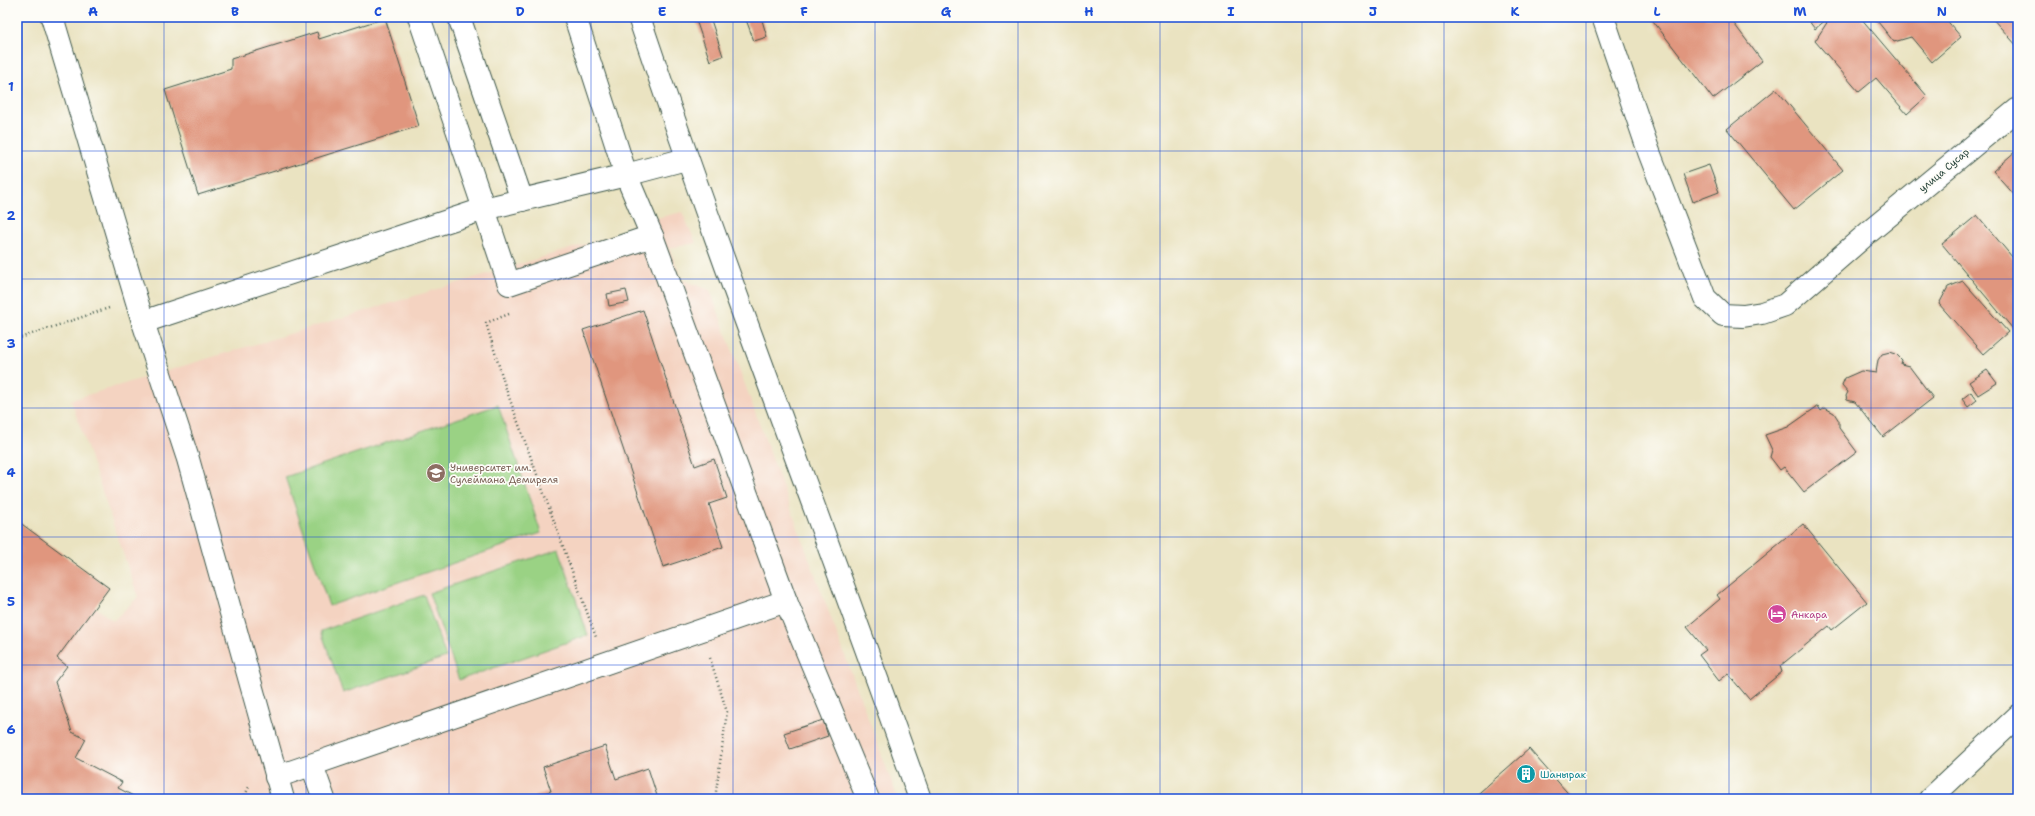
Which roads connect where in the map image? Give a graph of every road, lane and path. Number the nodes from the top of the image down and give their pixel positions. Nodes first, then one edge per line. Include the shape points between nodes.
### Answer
1 (52, 17) edge
2 (419, 17) edge
3 (459, 17) edge
4 (575, 17) edge
5 (639, 17) edge
6 (1603, 17) edge
7 (2018, 109) edge
8 (686, 158) junction
9 (626, 175) junction
10 (522, 200) junction
11 (484, 209) junction
12 (652, 236) junction
13 (509, 284) junction
14 (136, 299) junction
15 (143, 322) junction
16 (17, 340) edge
17 (786, 601) junction
18 (701, 631) junction
19 (605, 664) junction
20 (2018, 716) edge
21 (312, 765) junction
22 (276, 777) junction
23 (283, 799) edge
24 (324, 799) edge
25 (715, 799) edge
26 (868, 799) edge
27 (920, 799) edge
28 (1930, 799) edge

1 - 14 street
2 - 11 street
3 - 10 street
4 - 9 street
5 - 8 street
6 - 7 street, улица Сусар via 1649,152 1706,298 1723,315 1743,316 1762,313 1785,305
8 - 9 street
8 - 27 street
9 - 10 street
9 - 12 street
10 - 11 street
11 - 13 street
11 - 15 street
12 - 13 street
12 - 17 street
13 - 19 path via 518,310 486,323 506,389
14 - 15 street
14 - 16 path
15 - 22 street via 188,459
17 - 18 street
17 - 26 street
18 - 19 street
18 - 25 path via 727,712
19 - 21 street
20 - 28 street
21 - 22 street
21 - 24 street
22 - 23 street

